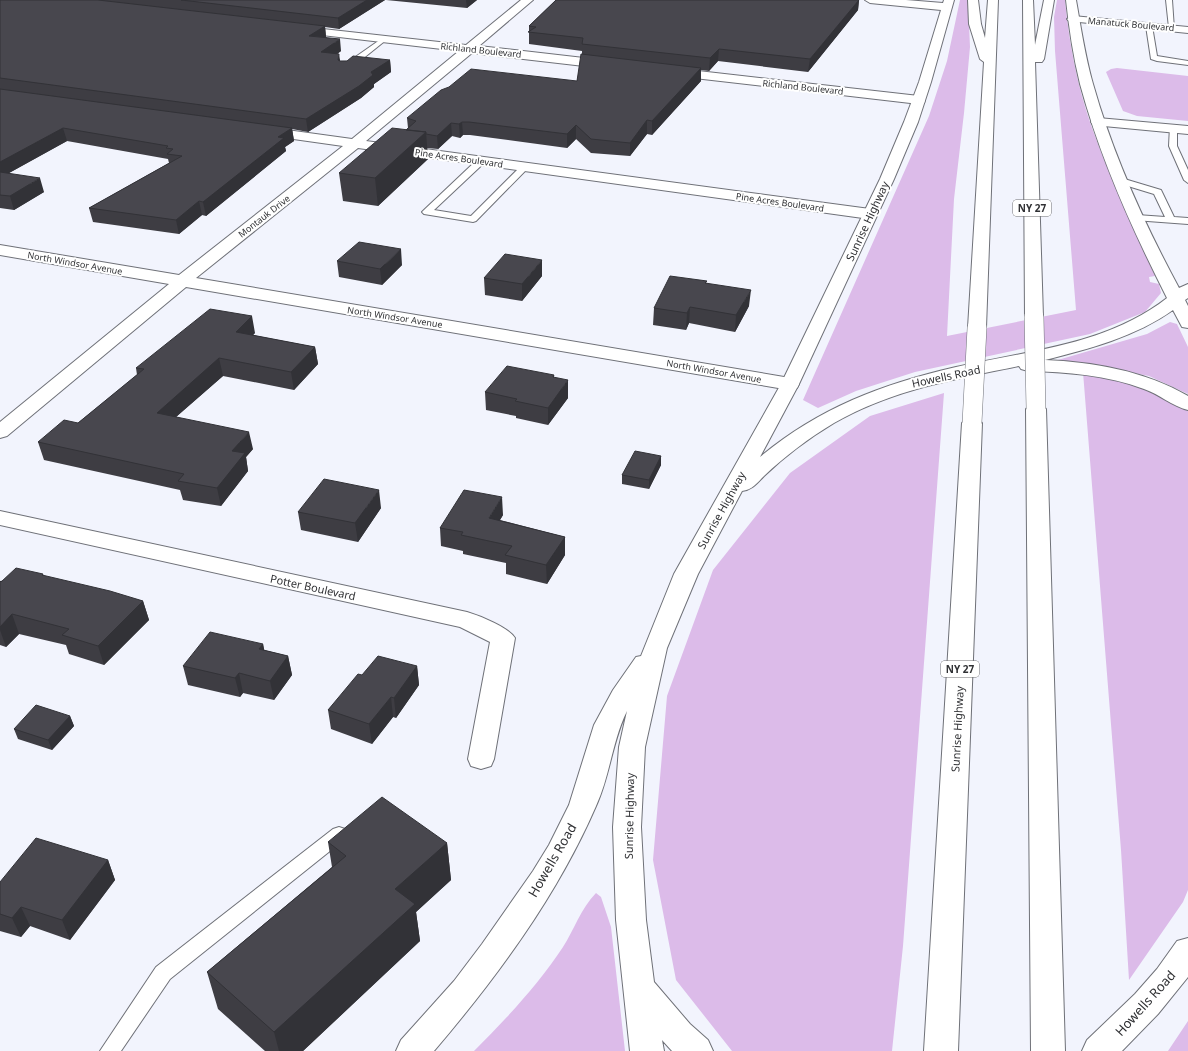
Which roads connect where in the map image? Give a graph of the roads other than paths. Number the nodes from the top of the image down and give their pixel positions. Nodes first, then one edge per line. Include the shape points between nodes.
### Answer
1 (528, 0) edge
2 (870, 0) edge
3 (973, 0) edge
4 (993, 0) edge
5 (1028, 0) edge
6 (1049, 0) edge
7 (1071, 0) edge
8 (1169, 0) edge
9 (948, 4) edge
10 (1073, 19) junction
11 (1149, 26) junction
12 (281, 27) edge
13 (1172, 28) junction
14 (1188, 30) edge
15 (384, 39) junction
16 (469, 49) junction
17 (1188, 63) edge
18 (620, 66) edge
19 (344, 70) edge
20 (659, 70) edge
21 (990, 71) junction
22 (1030, 99) junction
23 (919, 100) junction
24 (1098, 122) junction
25 (1173, 128) junction
26 (252, 130) edge
27 (1188, 130) edge
28 (354, 144) junction
29 (482, 161) junction
30 (525, 167) junction
31 (1188, 180) edge
32 (1121, 181) junction
33 (870, 214) junction
34 (1137, 218) junction
35 (1170, 220) junction
36 (1188, 221) edge
37 (0, 250) edge
38 (182, 282) junction
39 (1182, 294) edge
40 (1188, 323) edge
41 (998, 365) junction
42 (790, 384) junction
43 (1188, 404) edge
44 (0, 432) edge
45 (724, 504) junction
46 (0, 518) edge
47 (655, 648) junction
48 (481, 759) dead end
49 (339, 834) edge
50 (1188, 951) edge
51 (640, 988) junction
52 (110, 1051) edge
53 (413, 1051) edge
54 (647, 1051) edge
55 (696, 1051) edge
56 (941, 1051) edge
57 (1048, 1051) edge
58 (1099, 1051) edge

1 - 16 main road, Montauk Drive
2 - 9 main road
3 - 21 main road via 975,24
4 - 21 main road, Sunrise Highway / NY 27
5 - 22 main road, NY 27
6 - 22 main road
7 - 10 main road
8 - 13 lane
9 - 23 main road, Sunrise Highway
10 - 11 main road, Manatuck Boulevard
10 - 24 main road via 1082,67
11 - 13 main road, Manatuck Boulevard
11 - 17 lane via 1154,57
12 - 15 main road, Richland Boulevard
13 - 14 main road, Manatuck Boulevard
15 - 16 main road, Richland Boulevard
15 - 19 lane
16 - 18 main road, Richland Boulevard
16 - 28 main road, Montauk Drive
20 - 23 main road, Richland Boulevard
21 - 56 main road, Sunrise Highway / NY 27, bridge
22 - 57 main road, NY 27, bridge
23 - 33 main road, Sunrise Highway
24 - 25 main road
24 - 32 main road
25 - 27 main road
25 - 31 lane via 1173,146
26 - 28 main road, Pine Acres Boulevard
28 - 29 main road, Pine Acres Boulevard
28 - 38 main road, Montauk Drive
29 - 30 main road, Pine Acres Boulevard
29 - 30 lane via 427,212 474,219
30 - 33 main road, Pine Acres Boulevard
32 - 34 main road
32 - 35 lane via 1158,192
33 - 42 main road, Sunrise Highway
34 - 35 lane
34 - 39 main road
35 - 36 lane
37 - 38 main road, North Windsor Avenue
38 - 42 main road, North Windsor Avenue
38 - 44 main road, Montauk Drive
39 - 40 main road
39 - 41 main road, Howells Road via 1154,315 1125,330 1085,344
41 - 43 main road via 1060,367 1109,374 1150,386
41 - 45 main road, Howells Road via 912,383 835,414 765,462
42 - 45 main road, Sunrise Highway
45 - 47 main road, Sunrise Highway via 686,574
46 - 48 main road, Potter Boulevard via 467,620 503,638
47 - 51 main road, Sunrise Highway via 632,747 626,827 631,920
47 - 53 main road, Howells Road via 614,710 583,805 547,873 465,991
49 - 52 lane via 163,972
50 - 58 main road, Howells Road via 1157,993 1122,1031
51 - 54 main road, Sunrise Highway
51 - 55 main road via 678,1035

